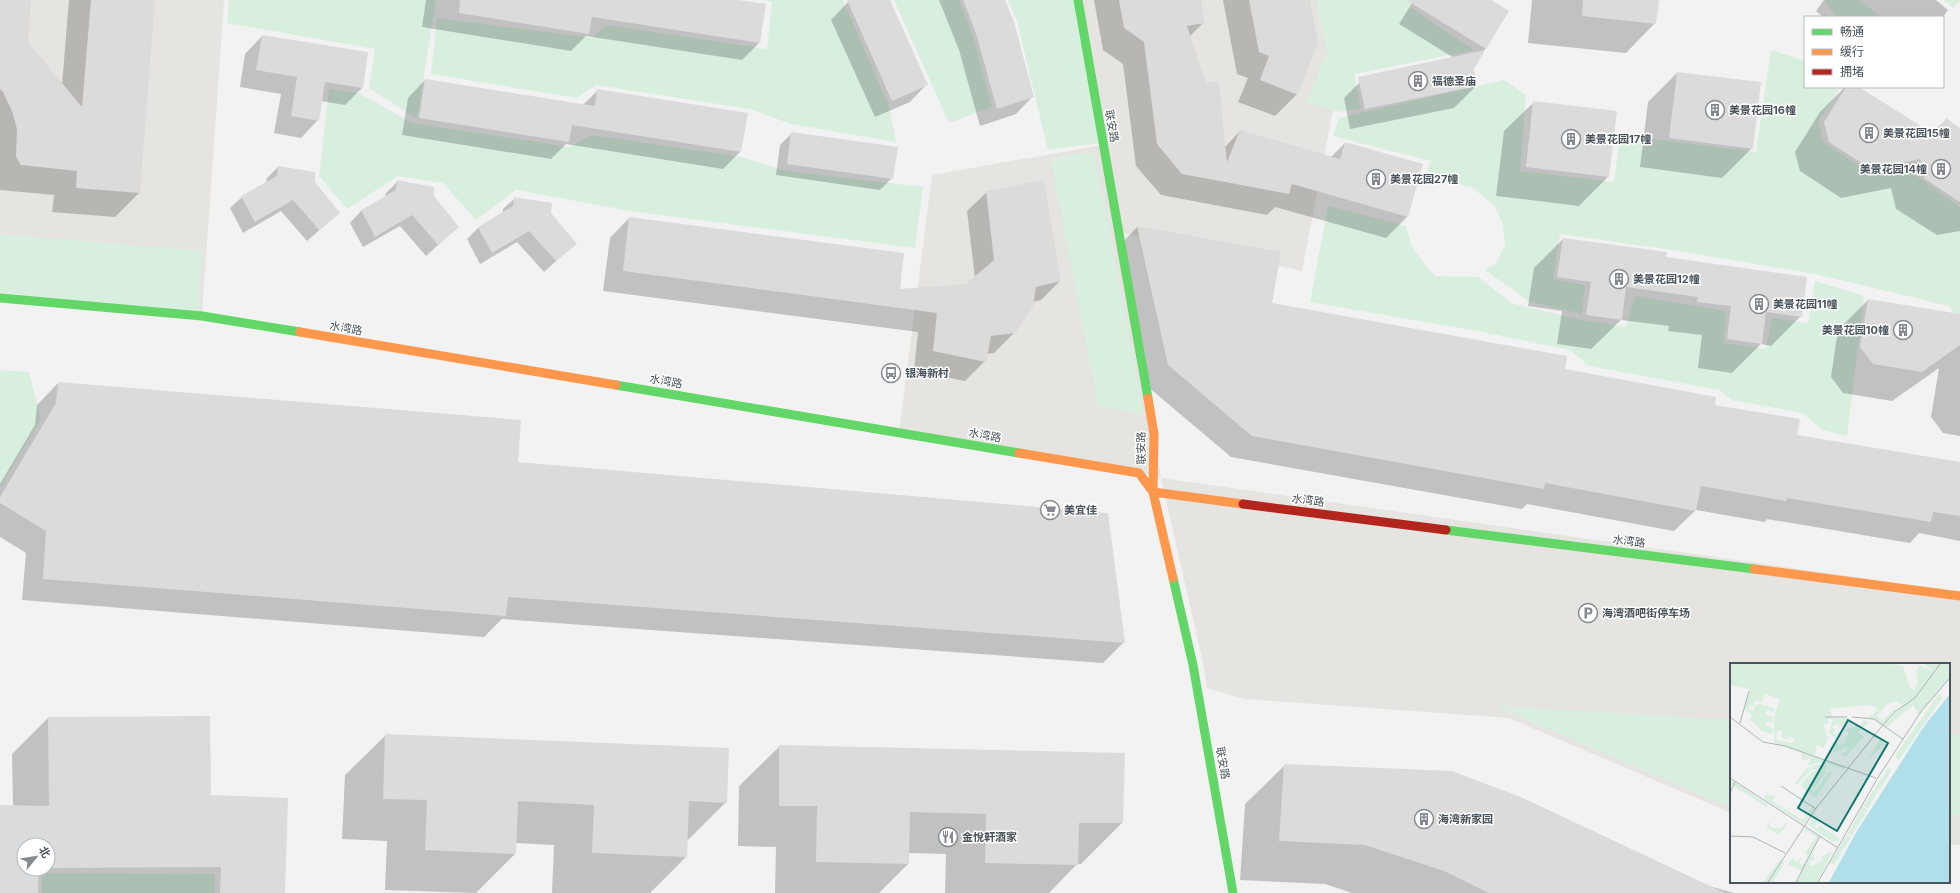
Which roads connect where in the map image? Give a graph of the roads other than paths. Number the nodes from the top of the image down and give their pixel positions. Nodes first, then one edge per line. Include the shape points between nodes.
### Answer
1 (1078, 0) edge
2 (0, 298) edge
3 (1153, 492) junction
4 (1960, 596) edge
5 (1233, 893) edge

1 - 3 street, 联安路 via 1154,434
2 - 3 street, 水湾路 via 202,316 247,323 1139,474
3 - 4 street, 水湾路
3 - 5 street, 联安路 via 1193,665

